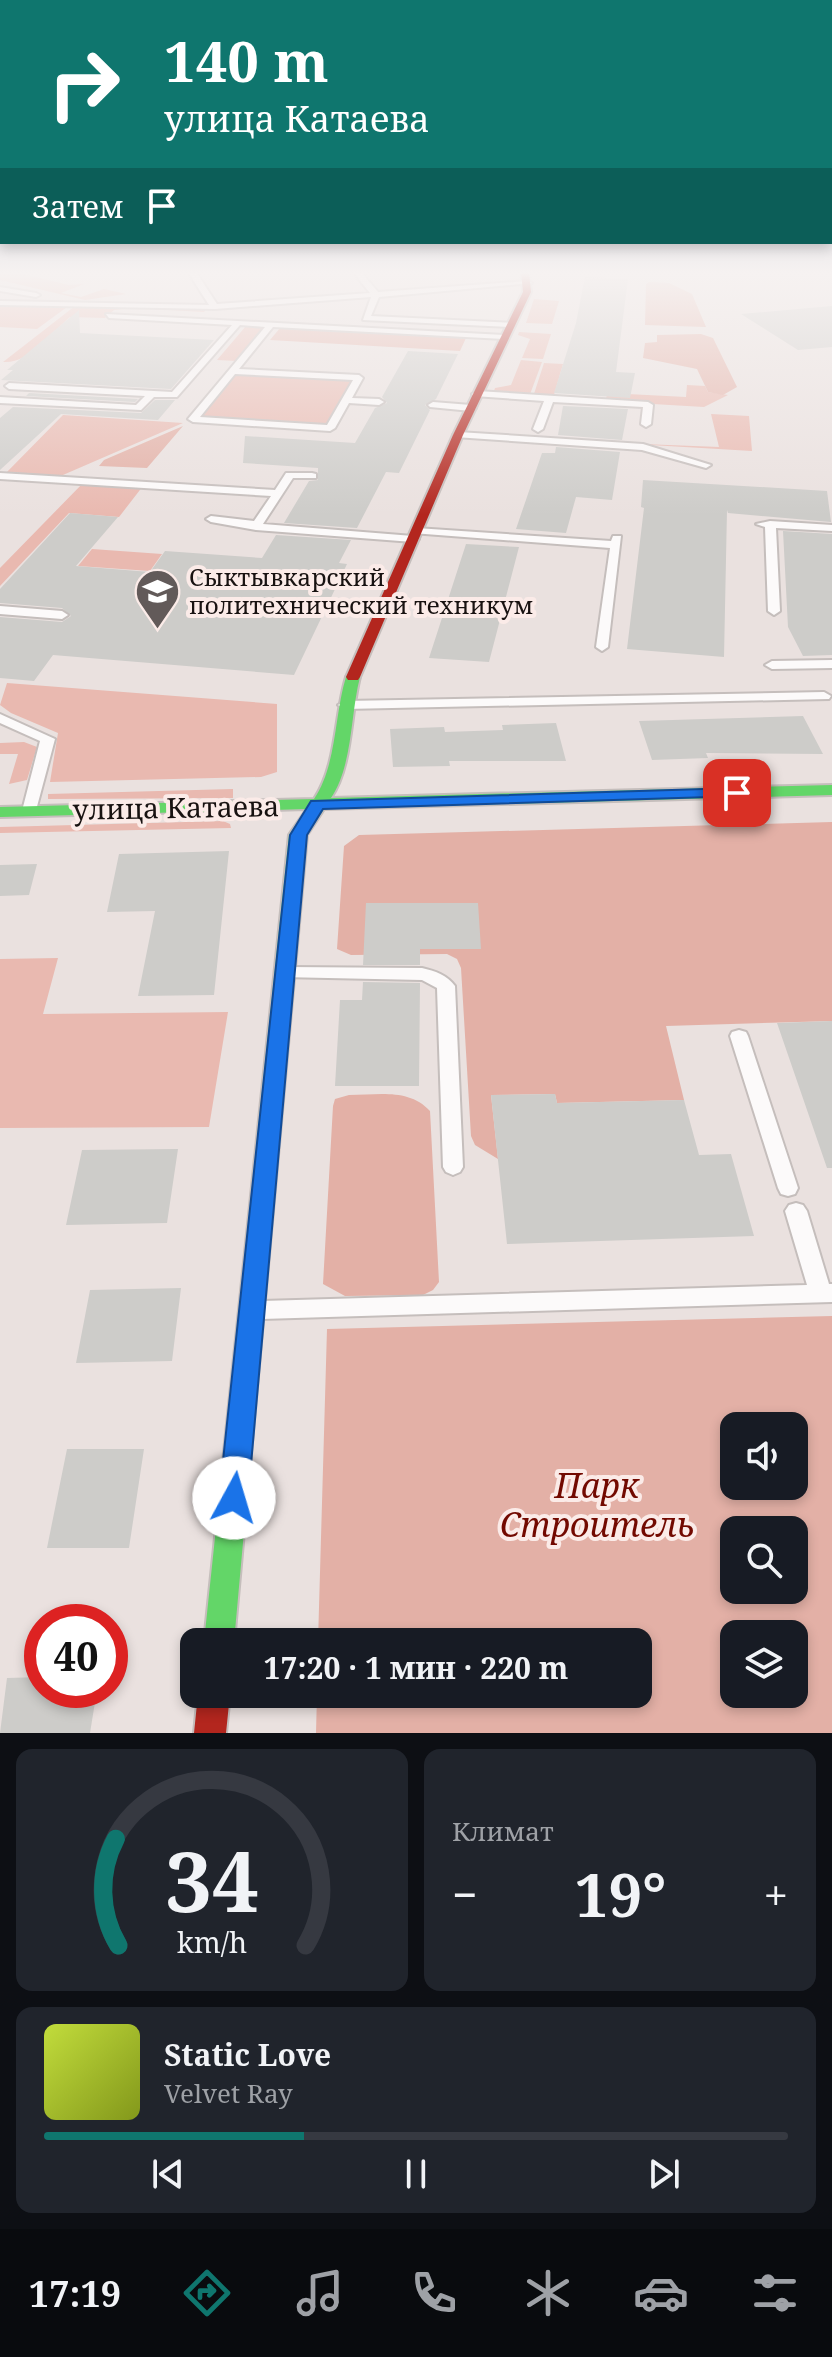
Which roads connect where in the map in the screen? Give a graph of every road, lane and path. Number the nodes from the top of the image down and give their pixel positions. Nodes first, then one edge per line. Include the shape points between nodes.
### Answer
1 (212, 353) edge
2 (248, 353) edge
3 (497, 353) edge
4 (233, 371) junction
5 (9, 386) dead end
6 (151, 395) junction
7 (549, 399) junction
8 (0, 400) edge
9 (346, 400) junction
10 (474, 401) junction
11 (379, 402) dead end
12 (433, 405) dead end
13 (646, 424) dead end
14 (538, 429) dead end
15 (458, 435) junction
16 (706, 465) dead end
17 (0, 476) edge
18 (312, 476) dead end
19 (278, 493) junction
20 (211, 519) dead end
21 (258, 525) junction
22 (832, 528) edge
23 (414, 535) junction
24 (0, 610) edge
25 (774, 611) dead end
26 (62, 615) dead end
27 (602, 647) dead end
28 (832, 664) edge
29 (772, 665) dead end
30 (824, 696) dead end
31 (345, 705) junction
32 (0, 718) edge
33 (31, 732) junction
34 (0, 733) edge
35 (832, 790) edge
36 (317, 804) junction
37 (30, 811) junction
38 (0, 812) edge
39 (285, 973) junction
40 (739, 1036) dead end
41 (453, 1167) dead end
42 (788, 1188) dead end
43 (796, 1211) dead end
44 (827, 1293) edge
45 (252, 1310) junction
46 (220, 1628) edge
47 (213, 1708) edge
48 (210, 1733) edge

1 - 6 lane via 177,393
2 - 4 lane
3 - 10 street
4 - 9 lane via 359,378
4 - 9 lane via 193,419 330,428
5 - 6 lane
6 - 8 lane via 138,408
7 - 10 lane
7 - 13 lane via 648,405
7 - 14 lane
9 - 11 lane
10 - 12 lane
10 - 15 street
15 - 16 lane via 643,447
15 - 23 street
17 - 19 lane
18 - 19 lane via 290,475
19 - 21 lane
20 - 21 lane
21 - 23 lane
22 - 25 lane via 766,524
23 - 27 lane via 616,542
23 - 31 street via 358,660
24 - 26 lane
28 - 29 lane
30 - 31 lane
31 - 36 street via 334,781
32 - 33 lane
33 - 34 lane
33 - 37 lane via 48,739
35 - 36 street, улица Катаева
36 - 37 street, улица Катаева
36 - 39 street via 298,835
37 - 38 street, улица Катаева
39 - 41 lane via 422,974 446,986
39 - 45 street
40 - 42 lane
43 - 44 lane
44 - 45 lane
45 - 46 street
47 - 48 street

